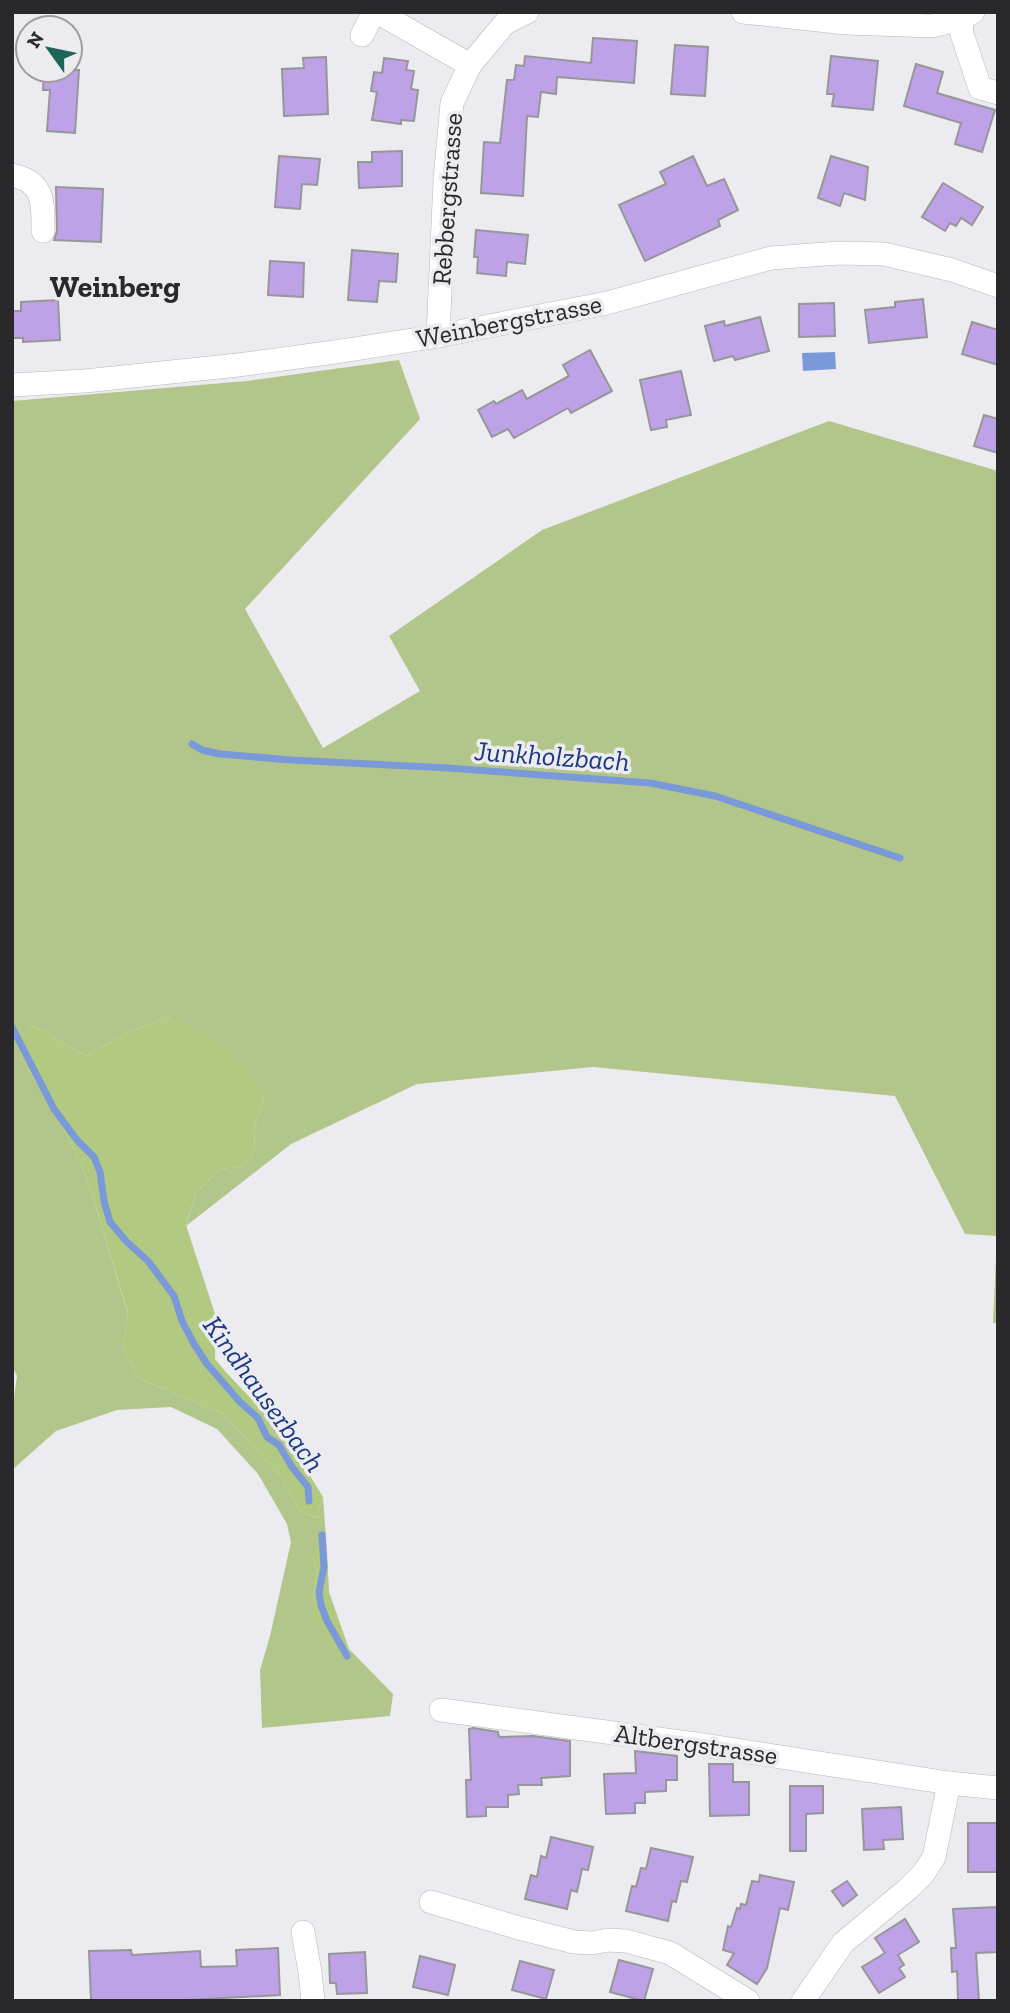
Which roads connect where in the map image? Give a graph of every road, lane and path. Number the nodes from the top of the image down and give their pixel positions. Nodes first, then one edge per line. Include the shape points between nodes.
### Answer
1 (375, 12) edge
2 (527, 12) edge
3 (743, 12) edge
4 (967, 15) edge
5 (362, 35) dead end
6 (470, 65) junction
7 (998, 93) edge
8 (12, 175) edge
9 (43, 231) dead end
10 (998, 286) edge
11 (438, 336) junction
12 (12, 385) edge
13 (442, 1710) dead end
14 (949, 1783) junction
15 (998, 1788) edge
16 (431, 1902) dead end
17 (303, 1931) dead end
18 (313, 2001) edge
19 (748, 2001) edge
20 (803, 2001) edge

1 - 5 street
1 - 6 street
2 - 6 street, Rebbergstrasse via 505,23
3 - 4 street via 891,26 932,26
4 - 7 street via 962,34 980,88
6 - 11 street, Rebbergstrasse via 452,103
8 - 9 street via 39,191
10 - 11 street, Weinbergstrasse via 884,254 771,258 607,303
11 - 12 street, Weinbergstrasse via 238,365
13 - 14 street, Altbergstrasse
14 - 15 street, Altbergstrasse
14 - 20 street via 934,1857 923,1874 843,1943
16 - 19 street via 575,1942 626,1941 670,1953
17 - 18 street

